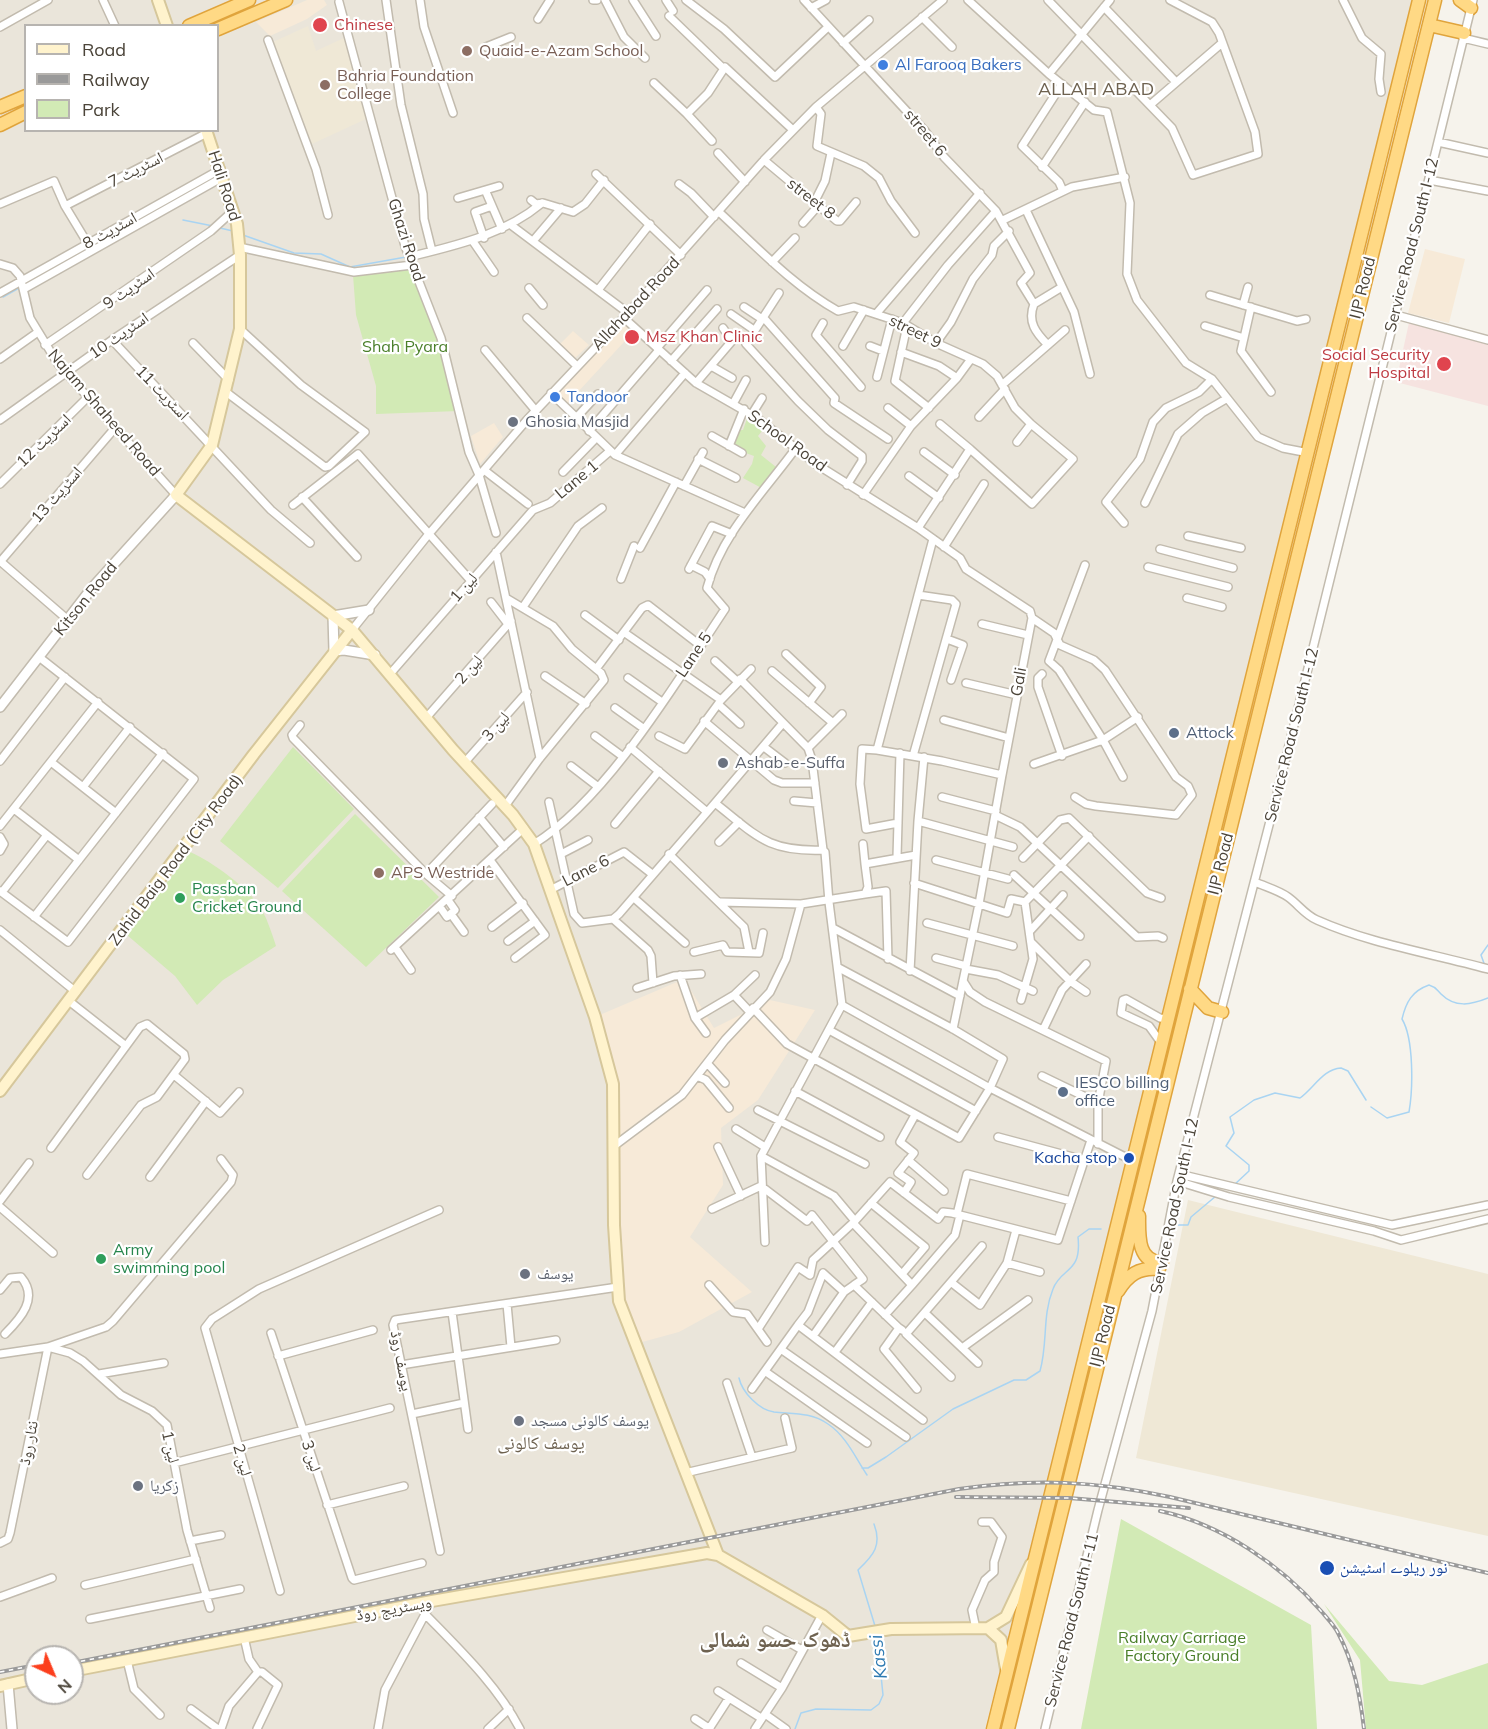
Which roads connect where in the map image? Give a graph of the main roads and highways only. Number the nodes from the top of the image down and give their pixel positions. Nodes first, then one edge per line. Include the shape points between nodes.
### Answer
1 (158, 0) edge
2 (249, 0) edge
3 (286, 0) edge
4 (1419, 0) edge
5 (1435, 0) edge
6 (1460, 0) edge
7 (1472, 4) edge
8 (166, 24) edge
9 (194, 24) edge
10 (1429, 25) junction
11 (219, 29) edge
12 (1464, 35) road end
13 (24, 97) edge
14 (0, 107) edge
15 (24, 112) edge
16 (0, 122) edge
17 (206, 132) edge
18 (1340, 322) junction
19 (1353, 326) junction
20 (352, 630) junction
21 (1190, 989) junction
22 (1222, 1012) road end
23 (0, 1091) edge
24 (1139, 1200) junction
25 (1112, 1300) junction
26 (718, 1556) junction
27 (1035, 1556) junction
28 (988, 1628) junction
29 (84, 1669) edge
30 (24, 1681) edge
31 (1005, 1682) junction
32 (4, 1685) edge
33 (993, 1729) edge
34 (1008, 1729) edge

1 - 8 main road
2 - 9 highway
3 - 11 highway
4 - 18 highway, IJP Road
5 - 10 highway, IJP Road
6 - 7 highway
10 - 12 highway
10 - 19 highway, IJP Road
13 - 14 highway
15 - 16 highway
17 - 20 main road, Hali Road via 237,224 240,329 212,445 176,495
18 - 19 highway
18 - 27 highway, IJP Road
19 - 21 highway, IJP Road
20 - 23 main road, Zahid Baig Road (City Road)
20 - 26 main road via 534,844 576,959 613,1084 614,1225 623,1310
21 - 22 highway via 1208,1008
21 - 24 highway, IJP Road
24 - 25 highway, IJP Road
24 - 25 highway via 1142,1251 1160,1266 1134,1272
25 - 34 highway, IJP Road
26 - 28 main road via 822,1615 848,1636 893,1630
26 - 29 main road, ویسٹریج روڈ via 707,1553 432,1601
27 - 28 main road via 1006,1617
27 - 31 highway, IJP Road
28 - 31 main road via 1003,1646
30 - 32 main road
31 - 33 highway, IJP Road

